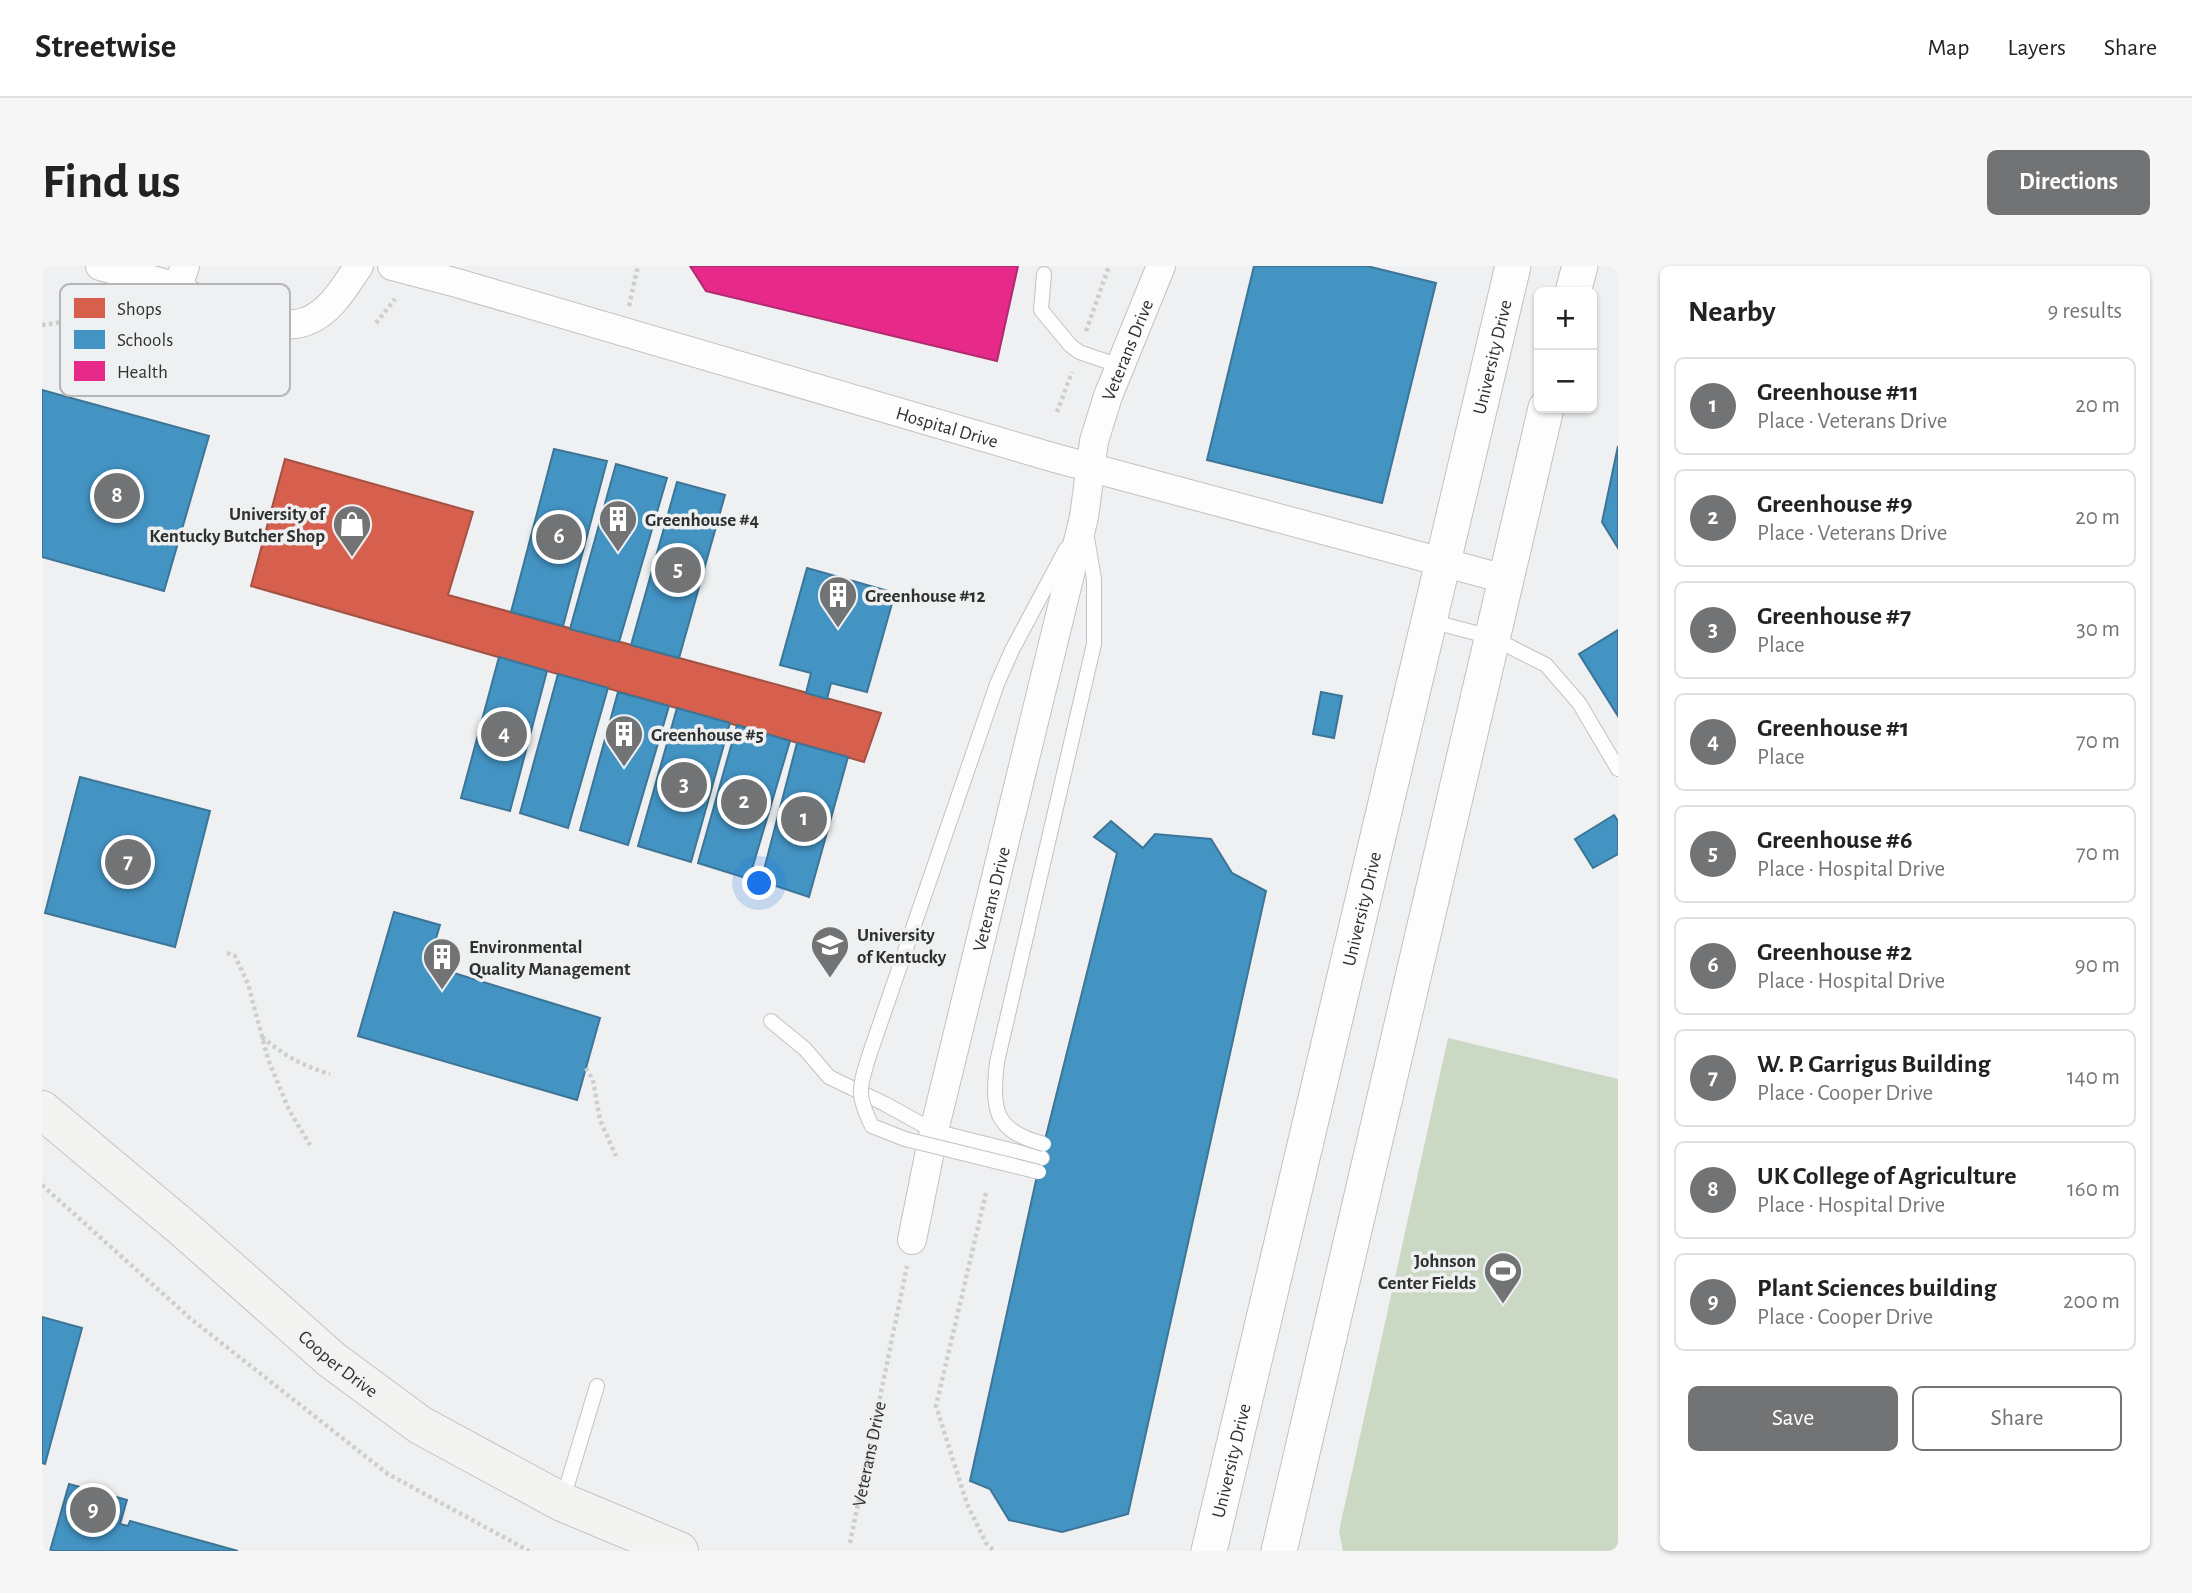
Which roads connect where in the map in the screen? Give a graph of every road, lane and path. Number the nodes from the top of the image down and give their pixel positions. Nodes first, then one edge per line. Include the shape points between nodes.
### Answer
1 (100, 266) edge
2 (359, 266) edge
3 (392, 266) edge
4 (638, 266) edge
5 (1161, 266) edge
6 (1513, 266) edge
7 (1580, 266) edge
8 (1044, 274) dead end
9 (460, 275) edge
10 (182, 276) edge
11 (1574, 287) edge
12 (395, 299) dead end
13 (628, 310) dead end
14 (60, 323) edge
15 (376, 323) dead end
16 (42, 325) edge
17 (290, 326) edge
18 (1120, 366) junction
19 (1545, 413) edge
20 (1089, 468) junction
21 (1084, 517) junction
22 (1444, 563) junction
23 (1505, 579) junction
24 (1430, 621) junction
25 (1491, 637) junction
26 (1618, 769) edge
27 (227, 953) dead end
28 (771, 1021) dead end
29 (262, 1037) junction
30 (586, 1068) dead end
31 (330, 1074) dead end
32 (42, 1110) edge
33 (934, 1131) junction
34 (310, 1146) dead end
35 (616, 1156) dead end
36 (1042, 1158) junction
37 (42, 1185) edge
38 (986, 1193) dead end
39 (912, 1240) joint
40 (597, 1386) dead end
41 (562, 1502) junction
42 (850, 1543) dead end
43 (42, 1549) edge
44 (48, 1551) edge
45 (529, 1551) edge
46 (678, 1551) edge
47 (994, 1551) edge
48 (1209, 1551) edge
49 (1279, 1551) edge

1 - 10 street
2 - 17 street via 320,313
3 - 9 street, Hospital Drive
4 - 13 path
5 - 18 street, Veterans Drive
6 - 22 street, University Drive
7 - 11 street
8 - 18 lane via 1041,310 1048,319 1079,352
9 - 20 street, Hospital Drive
12 - 15 path
14 - 16 path
18 - 20 street, Veterans Drive
19 - 23 street
20 - 21 street, Veterans Drive
20 - 22 street, Hospital Drive
21 - 33 street, Veterans Drive
21 - 36 lane, bridge via 1094,579 1094,644 994,1091 995,1111
21 - 36 lane, bridge via 997,684 870,1053 860,1102 872,1126 905,1139
22 - 23 street, Hospital Drive
22 - 24 street, University Drive
23 - 25 street
24 - 25 lane
24 - 48 street, University Drive
25 - 26 lane via 1546,665 1579,703
25 - 49 street
27 - 29 path via 235,956 248,984
28 - 33 lane via 829,1077
29 - 31 path via 281,1054
29 - 34 path via 289,1110
30 - 35 path via 593,1080 600,1120
32 - 41 main road, Cooper Drive via 332,1360 420,1425
33 - 36 lane
33 - 39 street, Veterans Drive
37 - 45 path via 191,1319 388,1474
38 - 47 path via 936,1406 967,1504
39 - 42 path, Veterans Drive
40 - 41 lane
41 - 46 main road, Cooper Drive
43 - 44 path

